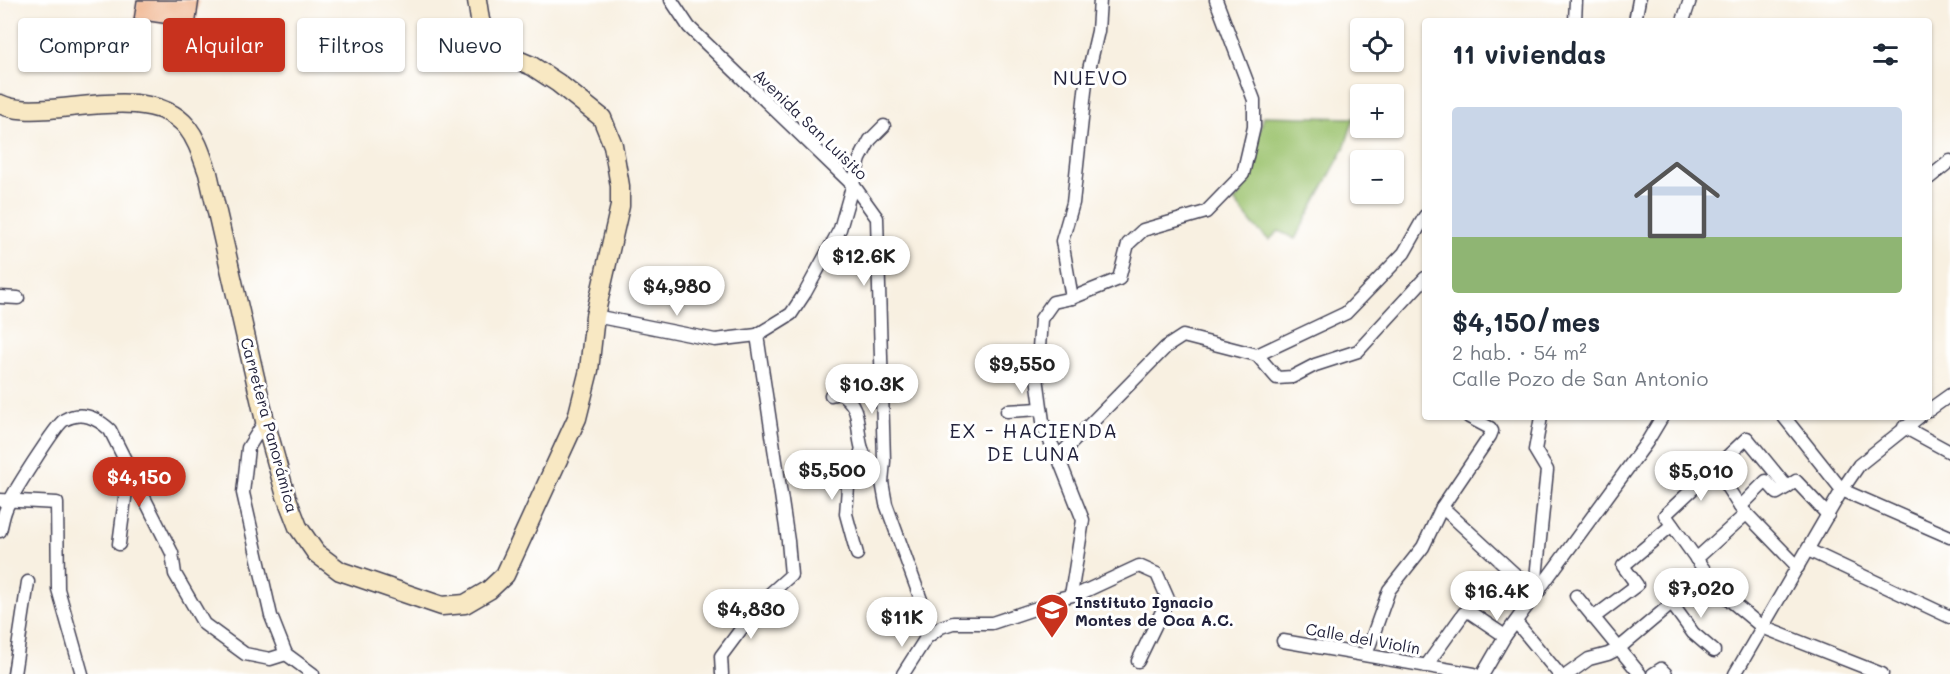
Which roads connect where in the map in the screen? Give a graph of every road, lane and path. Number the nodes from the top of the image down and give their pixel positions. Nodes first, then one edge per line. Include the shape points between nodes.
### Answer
1 (477, 0) edge
2 (672, 0) edge
3 (1100, 0) edge
4 (1216, 0) edge
5 (1576, 0) edge
6 (1638, 0) edge
7 (1690, 0) edge
8 (1575, 18) edge
9 (1635, 18) edge
10 (1684, 18) edge
11 (0, 104) edge
12 (884, 126) dead end
13 (1950, 161) edge
14 (1932, 176) edge
15 (854, 186) junction
16 (1422, 221) edge
17 (1422, 281) edge
18 (0, 297) edge
19 (18, 298) dead end
20 (1072, 298) junction
21 (595, 316) junction
22 (758, 335) junction
23 (1257, 355) junction
24 (831, 395) dead end
25 (1950, 395) edge
26 (1932, 408) edge
27 (1040, 409) junction
28 (1007, 411) dead end
29 (1475, 420) edge
30 (1540, 420) edge
31 (1660, 420) edge
32 (1786, 420) edge
33 (1914, 420) edge
34 (265, 421) junction
35 (1904, 427) junction
36 (862, 449) junction
37 (1950, 452) edge
38 (1058, 457) junction
39 (129, 468) junction
40 (1715, 468) junction
41 (882, 482) junction
42 (1787, 487) junction
43 (1842, 490) junction
44 (5, 500) edge
45 (1442, 507) junction
46 (1743, 510) junction
47 (1828, 515) junction
48 (1669, 520) junction
49 (0, 531) edge
50 (1950, 537) edge
51 (119, 544) dead end
52 (1808, 550) junction
53 (857, 554) dead end
54 (1696, 559) junction
55 (1798, 567) junction
56 (1707, 574) junction
57 (28, 582) dead end
58 (1538, 589) junction
59 (1071, 595) junction
60 (1576, 596) dead end
61 (1672, 604) junction
62 (1950, 617) edge
63 (1593, 618) junction
64 (1516, 622) junction
65 (1762, 627) junction
66 (1505, 636) junction
67 (926, 638) junction
68 (1283, 641) dead end
69 (1618, 649) junction
70 (1714, 651) dead end
71 (286, 654) junction
72 (1366, 655) junction
73 (1138, 661) dead end
74 (1426, 666) junction
75 (14, 674) edge
76 (82, 674) edge
77 (312, 674) edge
78 (722, 674) edge
79 (903, 674) edge
80 (1474, 674) edge
81 (1483, 674) edge
82 (1559, 674) edge
83 (1568, 674) edge
84 (1640, 674) edge
85 (1735, 674) edge
86 (1882, 674) edge

1 - 21 street, Carretera Panorámica via 487,38 501,53 532,66 602,118 614,145 620,173 620,206
2 - 15 street, Avenida San Luisito via 689,27
3 - 20 street via 1072,203 1062,241
4 - 20 street via 1254,100 1254,127 1243,174 1206,212 1143,230 1128,244 1119,279
5 - 8 street
6 - 9 street
7 - 10 street
11 - 34 street, Carretera Panorámica via 30,110 134,103 166,110 186,125 208,173
12 - 15 street via 870,140 860,159
13 - 14 street
15 - 22 street via 840,229 805,293 790,314
15 - 41 street, Avenida San Luisito via 877,218
16 - 23 street via 1404,253 1346,312
17 - 23 street via 1358,351 1292,377 1277,378
18 - 19 street
20 - 27 street via 1053,302 1041,319 1037,377
21 - 22 street via 715,340
21 - 34 street, Carretera Panorámica via 589,370 577,418 505,574 489,590 465,604 442,606 340,571 316,553 298,527 286,496
22 - 78 street via 791,575 762,601 721,656
23 - 38 street via 1183,336 1166,347
24 - 36 street via 840,393 849,399 859,424
25 - 26 street
27 - 28 street
27 - 38 street via 1044,429
29 - 45 street via 1492,431
30 - 58 street via 1535,450 1547,470
31 - 58 street
32 - 43 street
33 - 35 street
34 - 71 street via 248,448 243,493 272,616
35 - 37 street
35 - 43 street via 1859,465
36 - 41 street
36 - 53 street via 849,487 846,514
38 - 59 street via 1083,520
39 - 44 street via 110,430 99,419 81,415 64,420 52,433
39 - 51 street
39 - 71 street via 172,553 175,574 204,624 246,654 270,659
40 - 42 street via 1747,438
40 - 46 street
40 - 48 street
41 - 67 street, Avenida San Luisito via 886,504 924,608
42 - 46 street via 1778,493 1766,481
42 - 47 street via 1796,481
43 - 47 street
43 - 50 street
44 - 49 street
44 - 76 street via 57,503 58,589
45 - 58 street via 1519,578
45 - 72 street via 1423,547 1389,590
46 - 54 street
46 - 55 street
47 - 52 street
48 - 54 street
48 - 63 street via 1623,566 1637,585
52 - 55 street
52 - 62 street
54 - 56 street
55 - 65 street
56 - 61 street
56 - 65 street via 1720,592
57 - 75 street
58 - 64 street
59 - 67 street via 992,623 952,623
59 - 73 street via 1139,566 1157,574 1168,599
60 - 63 street
61 - 69 street
61 - 70 street via 1693,633
63 - 69 street
64 - 66 street
64 - 82 street
65 - 85 street
65 - 86 street
66 - 74 street via 1464,612
66 - 81 street
67 - 79 street
68 - 72 street, Calle del Violín
69 - 83 street via 1589,659
69 - 84 street
71 - 77 street
72 - 74 street, Calle del Violín
74 - 80 street, Calle del Violín

